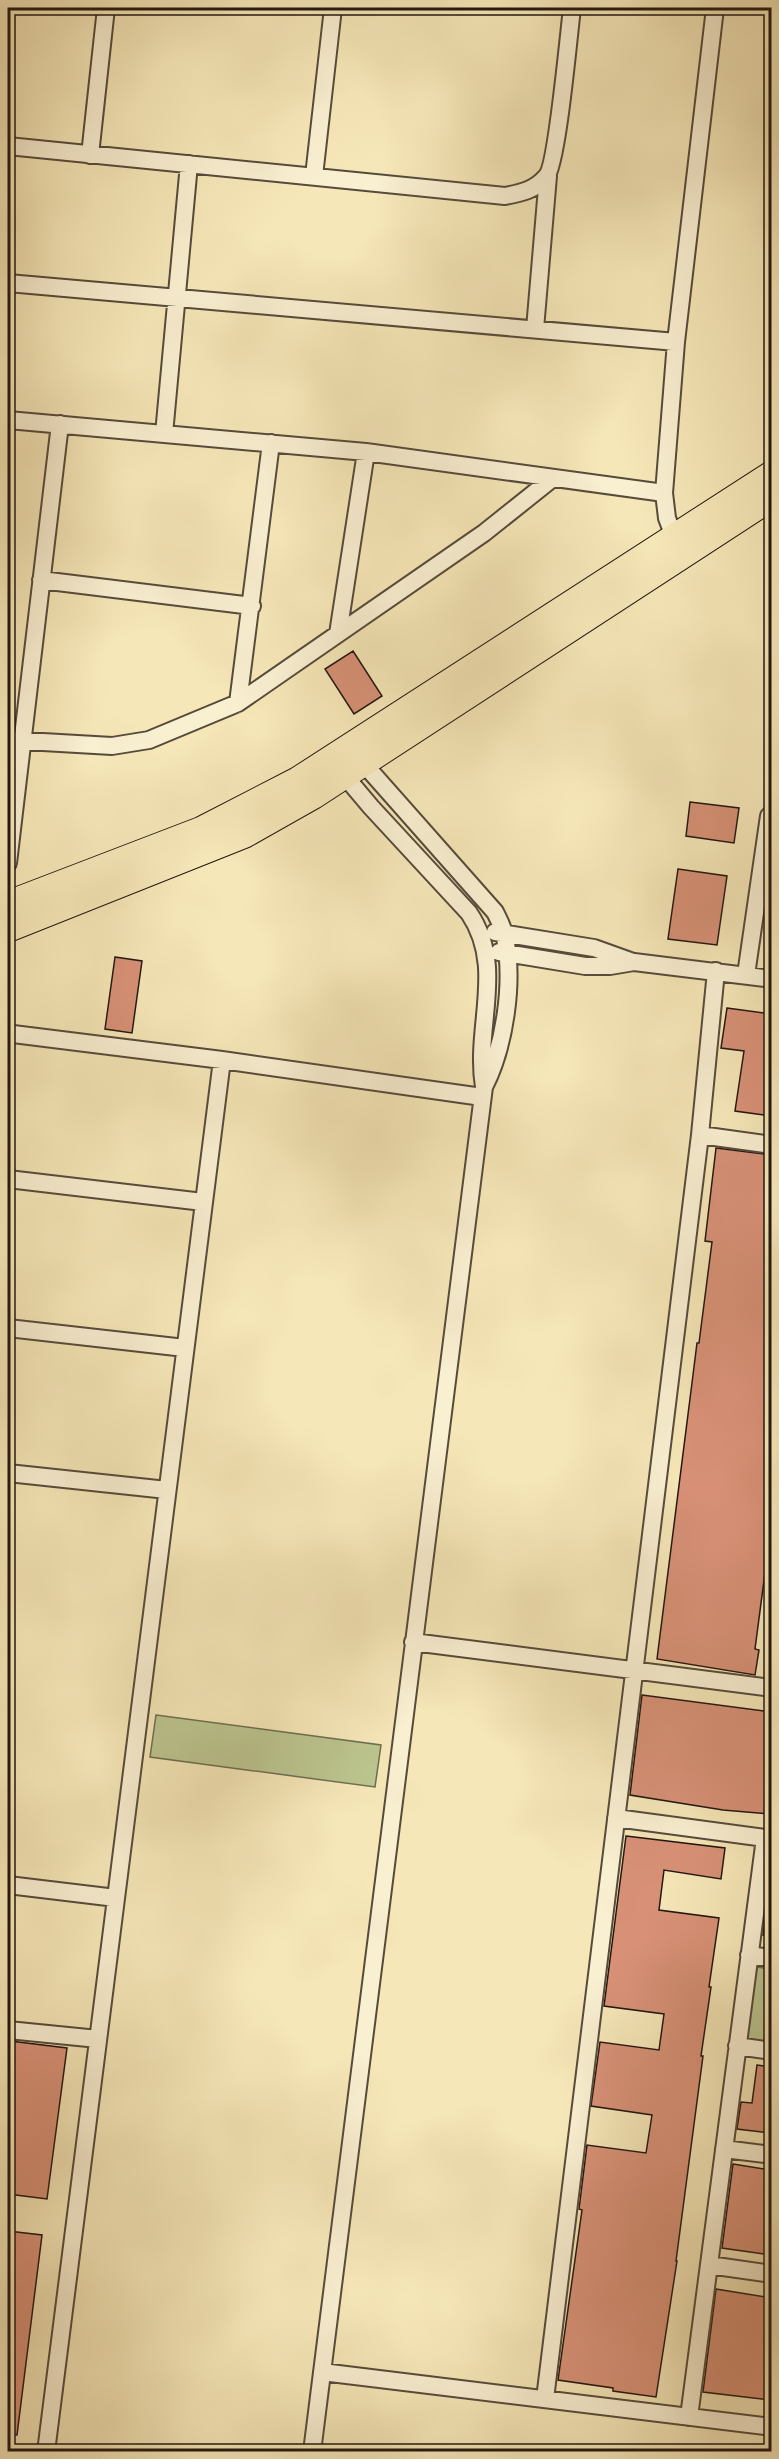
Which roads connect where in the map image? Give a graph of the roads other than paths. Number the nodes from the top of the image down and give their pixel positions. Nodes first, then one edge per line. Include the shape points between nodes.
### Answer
1 (106, 8) edge
2 (333, 8) edge
3 (572, 8) edge
4 (715, 8) edge
5 (8, 146) edge
6 (90, 155) junction
7 (189, 164) junction
8 (314, 176) junction
9 (548, 176) junction
10 (8, 283) edge
11 (176, 298) junction
12 (535, 329) junction
13 (676, 342) junction
14 (8, 420) edge
15 (60, 424) junction
16 (164, 434) junction
17 (271, 443) junction
18 (366, 452) junction
19 (771, 474) edge
20 (553, 478) junction
21 (664, 493) junction
22 (771, 497) edge
23 (679, 547) junction
24 (41, 580) junction
25 (252, 606) junction
26 (338, 634) junction
27 (238, 703) junction
28 (15, 741) edge
29 (347, 761) junction
30 (769, 816) dead end
31 (8, 863) edge
32 (8, 904) edge
33 (479, 928) junction
34 (8, 929) edge
35 (505, 935) junction
36 (486, 950) junction
37 (508, 954) junction
38 (634, 962) junction
39 (716, 971) junction
40 (746, 975) junction
41 (771, 979) edge
42 (13, 1034) dead end
43 (222, 1060) junction
44 (483, 1092) junction
45 (700, 1136) junction
46 (771, 1144) edge
47 (8, 1179) edge
48 (203, 1202) junction
49 (8, 1328) edge
50 (185, 1348) junction
51 (8, 1473) edge
52 (167, 1490) junction
53 (413, 1642) junction
54 (634, 1670) junction
55 (771, 1688) edge
56 (616, 1818) junction
57 (768, 1838) edge
58 (8, 1885) edge
59 (116, 1898) junction
60 (748, 1955) junction
61 (771, 1958) edge
62 (8, 2030) edge
63 (98, 2039) junction
64 (737, 2046) junction
65 (771, 2051) edge
66 (724, 2149) junction
67 (771, 2155) edge
68 (709, 2265) junction
69 (771, 2274) edge
70 (322, 2372) junction
71 (545, 2399) junction
72 (689, 2417) junction
73 (771, 2427) edge
74 (46, 2451) edge
75 (312, 2451) edge

1 - 6 street
2 - 8 street
3 - 9 street
4 - 13 street
5 - 6 street
6 - 7 street
7 - 8 street
7 - 11 street
8 - 9 street via 505,196 530,191
9 - 12 street
10 - 11 street
11 - 12 street
11 - 16 street
12 - 13 street
13 - 21 street
14 - 15 street
15 - 16 street
15 - 24 street
16 - 17 street
17 - 18 street
17 - 25 street
18 - 20 street
18 - 26 street
19 - 23 main road
20 - 21 street
20 - 26 street via 484,533
21 - 23 street via 667,518
22 - 23 main road
23 - 29 main road
24 - 25 street
24 - 28 street
25 - 27 street
26 - 27 street
27 - 28 street via 149,740 112,746
28 - 31 street
29 - 32 main road via 298,780 201,830
29 - 33 street
29 - 34 main road via 244,835
29 - 35 street via 495,912
30 - 40 street
33 - 35 street
33 - 36 street
35 - 37 street
35 - 38 street via 594,948
36 - 37 street
36 - 44 street via 489,973 481,1070
37 - 38 street via 585,966
37 - 44 street via 500,1044
38 - 39 street
39 - 40 street
39 - 45 street
40 - 41 street
42 - 43 street
43 - 44 street
43 - 48 street
44 - 53 street
45 - 46 street
45 - 54 street
47 - 48 street
48 - 50 street
49 - 50 street
50 - 52 street
51 - 52 street
52 - 59 street
53 - 54 street
53 - 70 street
54 - 55 street
54 - 56 street
56 - 57 street
56 - 71 street
57 - 60 street
58 - 59 street
59 - 63 street
60 - 61 street
60 - 64 street
62 - 63 street
63 - 74 street
64 - 65 street
64 - 66 street
66 - 67 street
66 - 68 street
68 - 69 street
68 - 72 street
70 - 71 street
70 - 75 street
71 - 72 street
72 - 73 street

